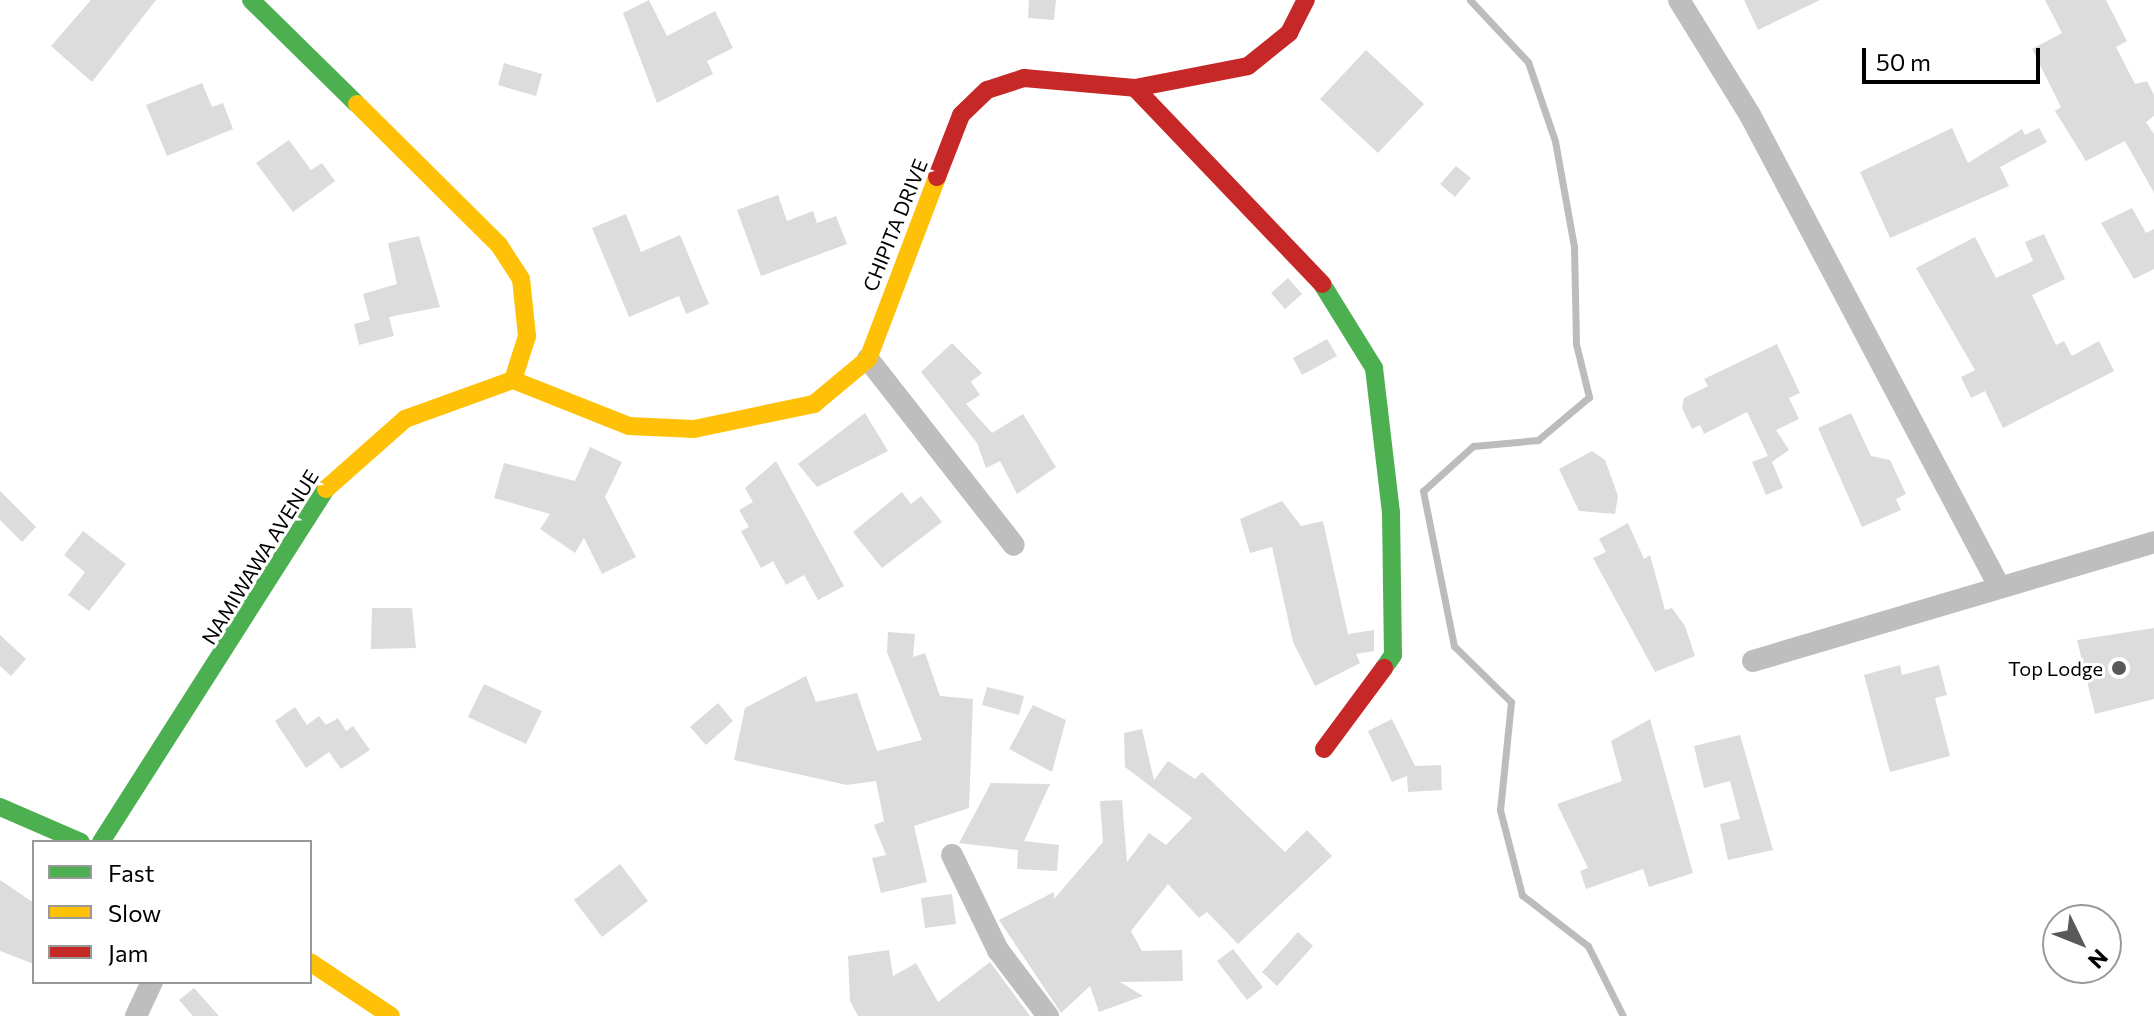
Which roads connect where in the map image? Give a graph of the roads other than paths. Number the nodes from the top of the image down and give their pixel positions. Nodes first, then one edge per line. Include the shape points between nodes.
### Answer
1 (251, 0) edge
2 (1306, 0) edge
3 (1679, 0) edge
4 (1135, 88) junction
5 (868, 359) junction
6 (513, 380) junction
7 (2154, 542) edge
8 (1014, 545) dead end
9 (1999, 586) junction
10 (1753, 661) dead end
11 (1324, 749) dead end
12 (0, 807) edge
13 (76, 840) edge
14 (102, 840) edge
15 (952, 855) dead end
16 (312, 963) edge
17 (151, 984) edge
18 (136, 1016) edge
19 (391, 1016) edge
20 (1048, 1016) edge

1 - 6 street via 499,245 523,293 527,336
2 - 4 street, CHIPITA DRIVE via 1289,33 1248,66
3 - 9 street via 1750,115
4 - 5 street, CHIPITA DRIVE via 1024,78 987,90 961,115
4 - 11 street via 1328,291 1374,368 1391,513 1393,655
5 - 6 street, CHIPITA DRIVE via 814,404 694,429 629,426
5 - 8 street
6 - 14 street, NAMIWAWA AVENUE via 405,419 333,478
7 - 9 street
9 - 10 street
12 - 13 street
15 - 20 street via 998,950
16 - 19 street
17 - 18 street

